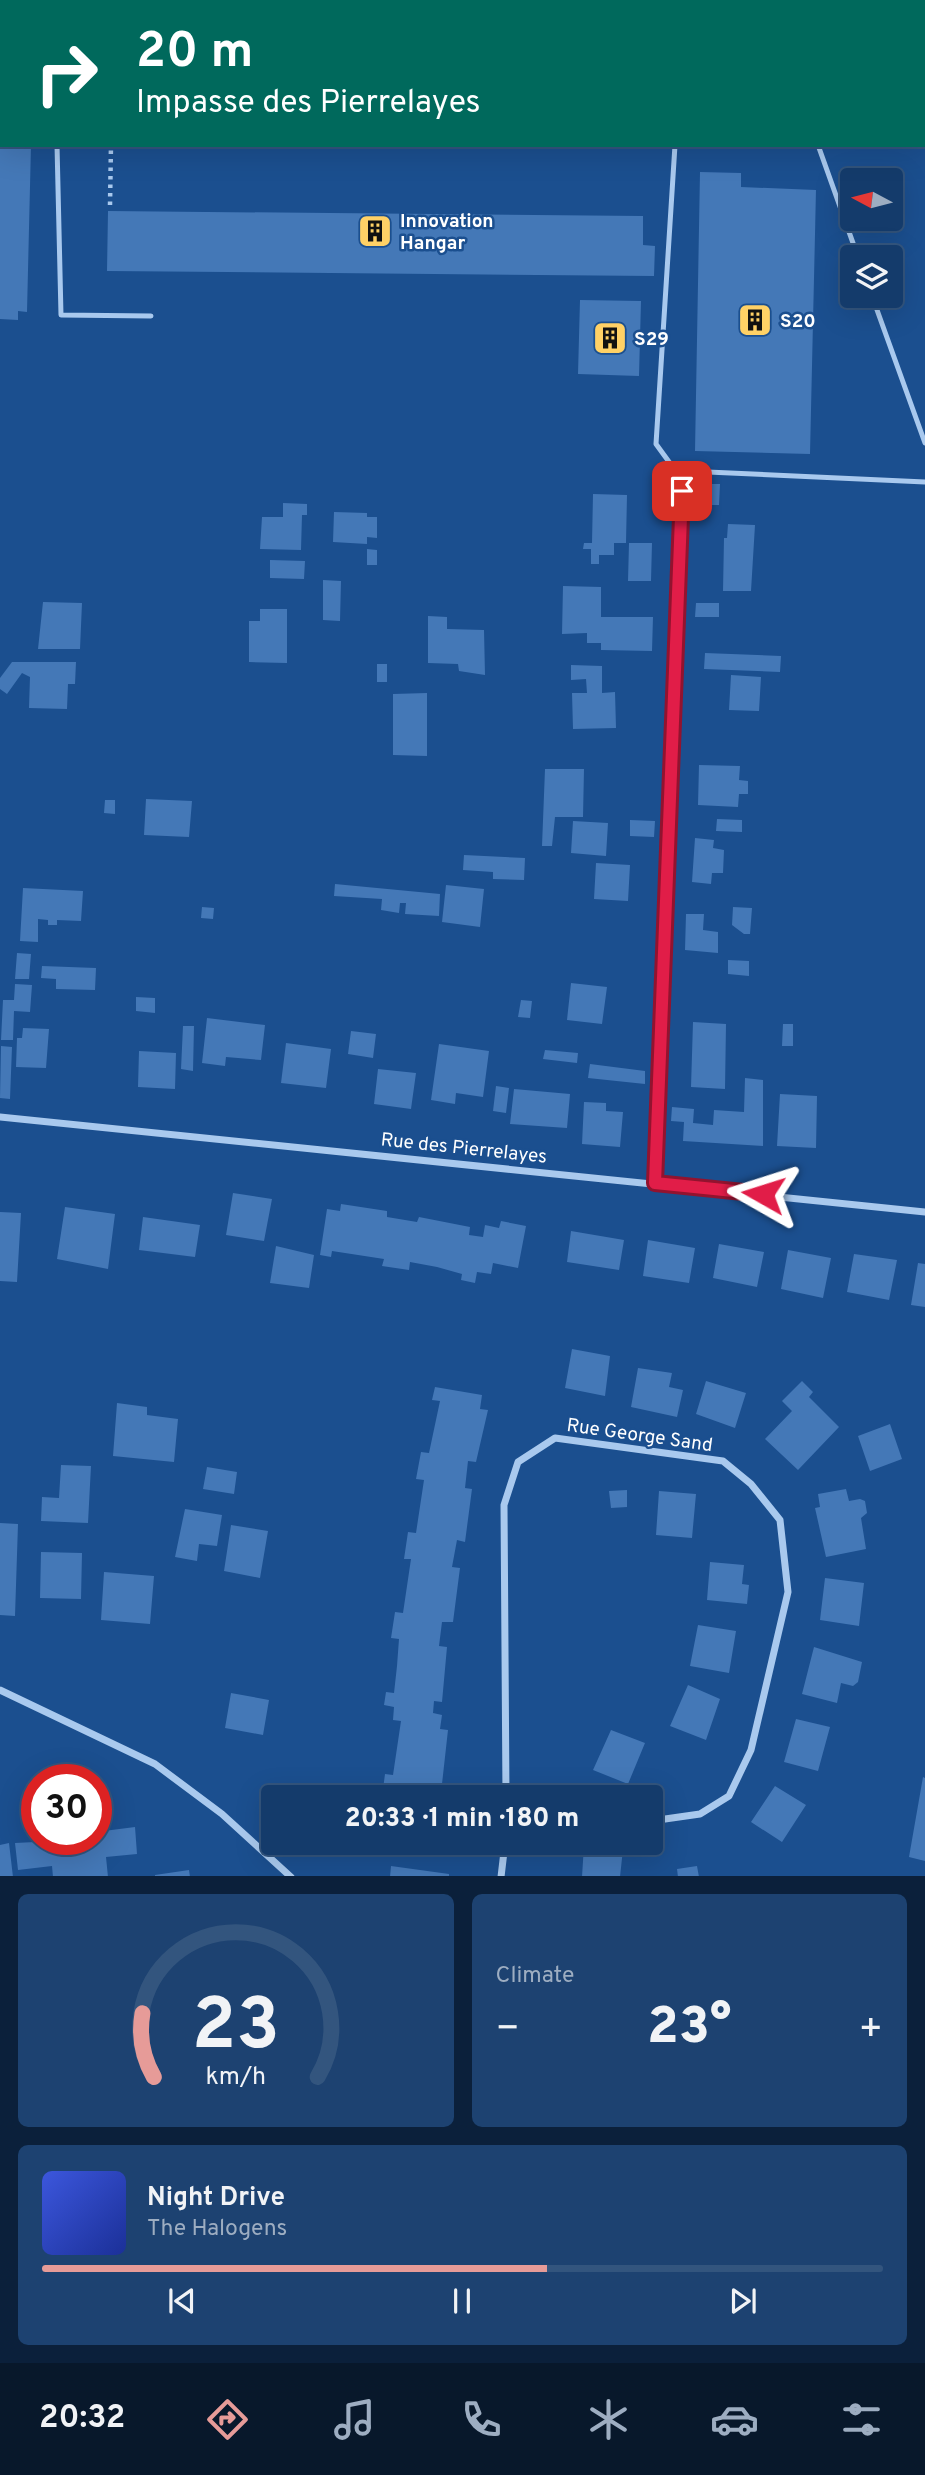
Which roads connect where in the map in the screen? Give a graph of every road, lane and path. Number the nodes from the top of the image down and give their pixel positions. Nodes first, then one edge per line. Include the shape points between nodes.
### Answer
1 (57, 147) edge
2 (111, 147) edge
3 (675, 147) edge
4 (819, 147) edge
5 (110, 205) dead end
6 (854, 245) edge
7 (876, 308) edge
8 (151, 316) dead end
9 (925, 443) edge
10 (925, 482) edge
11 (682, 491) dead end
12 (0, 1117) edge
13 (655, 1183) junction
14 (925, 1212) edge
15 (0, 1690) edge
16 (506, 1785) edge
17 (663, 1819) edge
18 (505, 1855) edge
19 (289, 1876) edge
20 (501, 1876) edge

1 - 8 lane via 61,315
2 - 5 path
3 - 10 lane via 656,444 672,466 685,471
4 - 6 lane
7 - 9 lane
11 - 13 street
12 - 13 street, Rue des Pierrelayes
13 - 14 street, Rue des Pierrelayes
15 - 19 street via 155,1764 222,1814
16 - 17 street, Rue George Sand via 504,1505 518,1462 555,1438 723,1461 751,1484 780,1520 788,1592 751,1750 729,1796 700,1814
18 - 20 street

